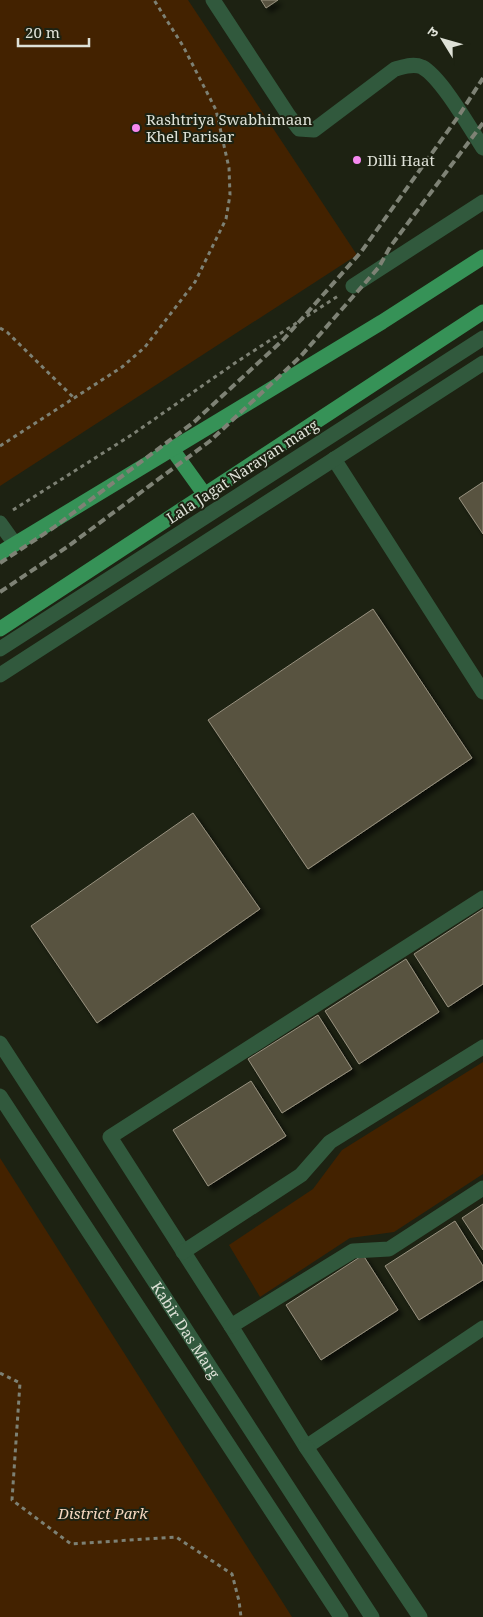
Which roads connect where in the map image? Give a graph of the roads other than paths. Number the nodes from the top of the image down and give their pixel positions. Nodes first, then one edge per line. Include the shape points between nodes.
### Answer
1 (213, 0) edge
2 (483, 148) edge
3 (483, 202) edge
4 (483, 257) edge
5 (353, 286) road end
6 (483, 312) edge
7 (483, 338) edge
8 (483, 363) edge
9 (172, 449) junction
10 (334, 459) junction
11 (205, 494) junction
12 (4, 518) edge
13 (15, 544) junction
14 (0, 553) edge
15 (0, 629) edge
16 (0, 649) edge
17 (0, 675) edge
18 (483, 692) edge
19 (483, 898) edge
20 (0, 1043) edge
21 (483, 1047) edge
22 (0, 1096) edge
23 (483, 1188) edge
24 (183, 1252) junction
25 (232, 1326) junction
26 (483, 1328) edge
27 (306, 1447) junction
28 (341, 1617) edge
29 (372, 1617) edge
30 (420, 1617) edge

1 - 2 street via 299,130 314,130 395,69 410,65 420,66 436,78
3 - 5 street
4 - 9 main road
6 - 11 main road, Lala Jagat Narayan marg
7 - 16 street
8 - 10 street
9 - 11 main road
9 - 13 main road
10 - 17 street
10 - 18 street
11 - 15 main road, Lala Jagat Narayan marg
12 - 13 street
13 - 14 main road
19 - 24 street via 110,1137
20 - 29 street, Kabir Das Marg
21 - 24 street via 330,1142 302,1175
22 - 28 street, Kabir Das Marg
23 - 25 street via 389,1249 353,1251
24 - 25 street
25 - 27 street
26 - 27 street
27 - 30 street

